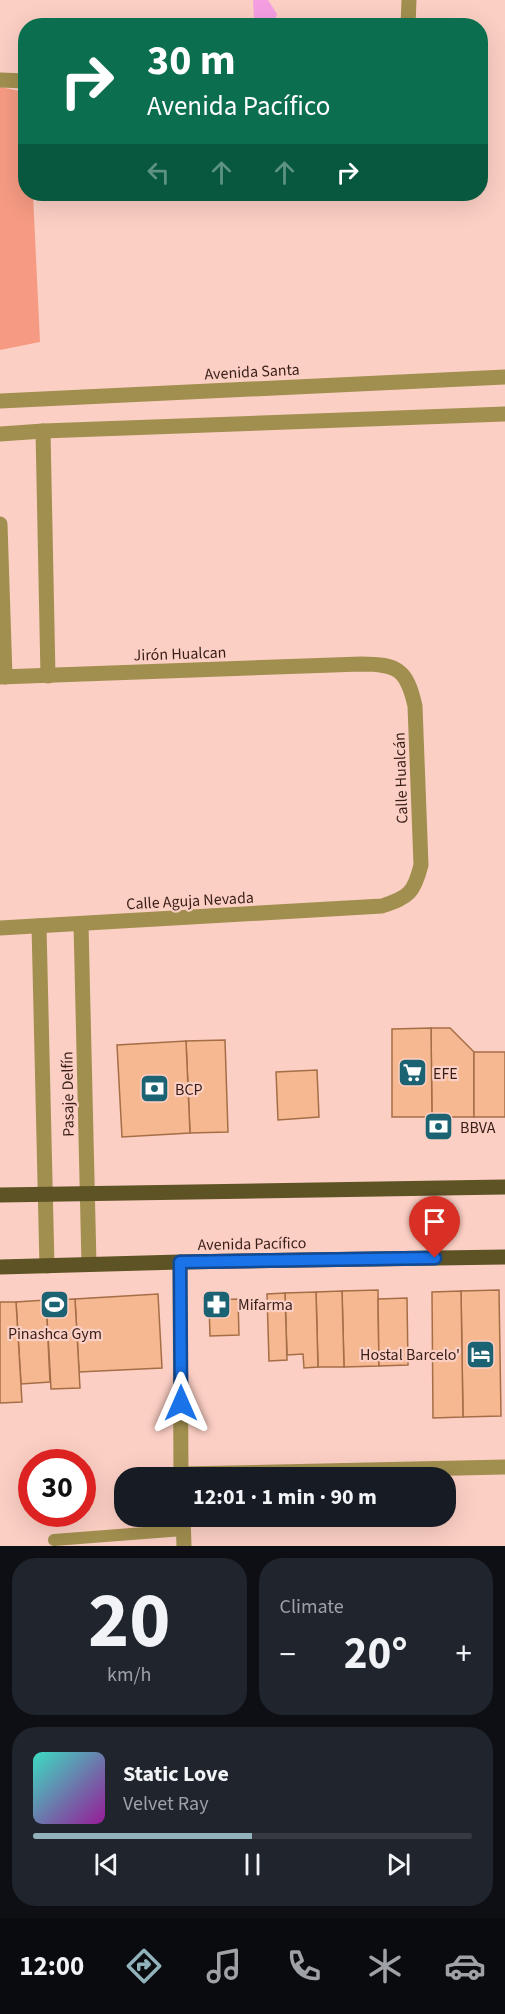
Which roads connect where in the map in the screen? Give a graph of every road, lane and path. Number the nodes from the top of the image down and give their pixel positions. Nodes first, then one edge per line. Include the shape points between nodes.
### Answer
1 (409, 0) edge
2 (408, 18) edge
3 (0, 80) edge
4 (18, 81) edge
5 (505, 377) edge
6 (0, 401) edge
7 (505, 414) edge
8 (43, 431) junction
9 (0, 434) edge
10 (0, 524) edge
11 (361, 664) joint
12 (48, 676) junction
13 (3, 677) edge
14 (382, 906) joint
15 (81, 924) junction
16 (39, 926) junction
17 (0, 928) edge
18 (505, 1187) edge
19 (87, 1192) junction
20 (45, 1193) junction
21 (0, 1195) edge
22 (505, 1257) edge
23 (180, 1262) junction
24 (89, 1264) junction
25 (47, 1266) junction
26 (0, 1267) edge
27 (181, 1467) edge
28 (505, 1467) edge
29 (456, 1468) edge
30 (153, 1527) edge
31 (183, 1527) edge
32 (54, 1540) dead end
33 (184, 1546) edge

1 - 2 street
3 - 4 street
5 - 6 street, Avenida Santa
7 - 8 street
8 - 9 street
8 - 12 street
10 - 13 street
11 - 12 street, Jirón Hualcan
11 - 14 street, Calle Hualcán via 382,664 400,671 411,687 415,706 421,865 416,885 402,899
12 - 13 street, Jirón Hualcan
14 - 15 street, Calle Aguja Nevada
15 - 16 street, Calle Aguja Nevada
15 - 19 street, Pasaje Delfín
16 - 17 street, Calle Aguja Nevada
16 - 20 street, Pasaje Delfín
18 - 19 main road
19 - 20 main road
19 - 24 street, Pasaje Delfín
20 - 21 main road
20 - 25 street, Pasaje Delfín
22 - 23 main road, Avenida Pacífico
23 - 24 main road, Avenida Pacífico
23 - 27 street
24 - 25 main road, Avenida Pacífico
25 - 26 main road, Avenida Pacífico
28 - 29 street
30 - 32 lane
31 - 33 street

